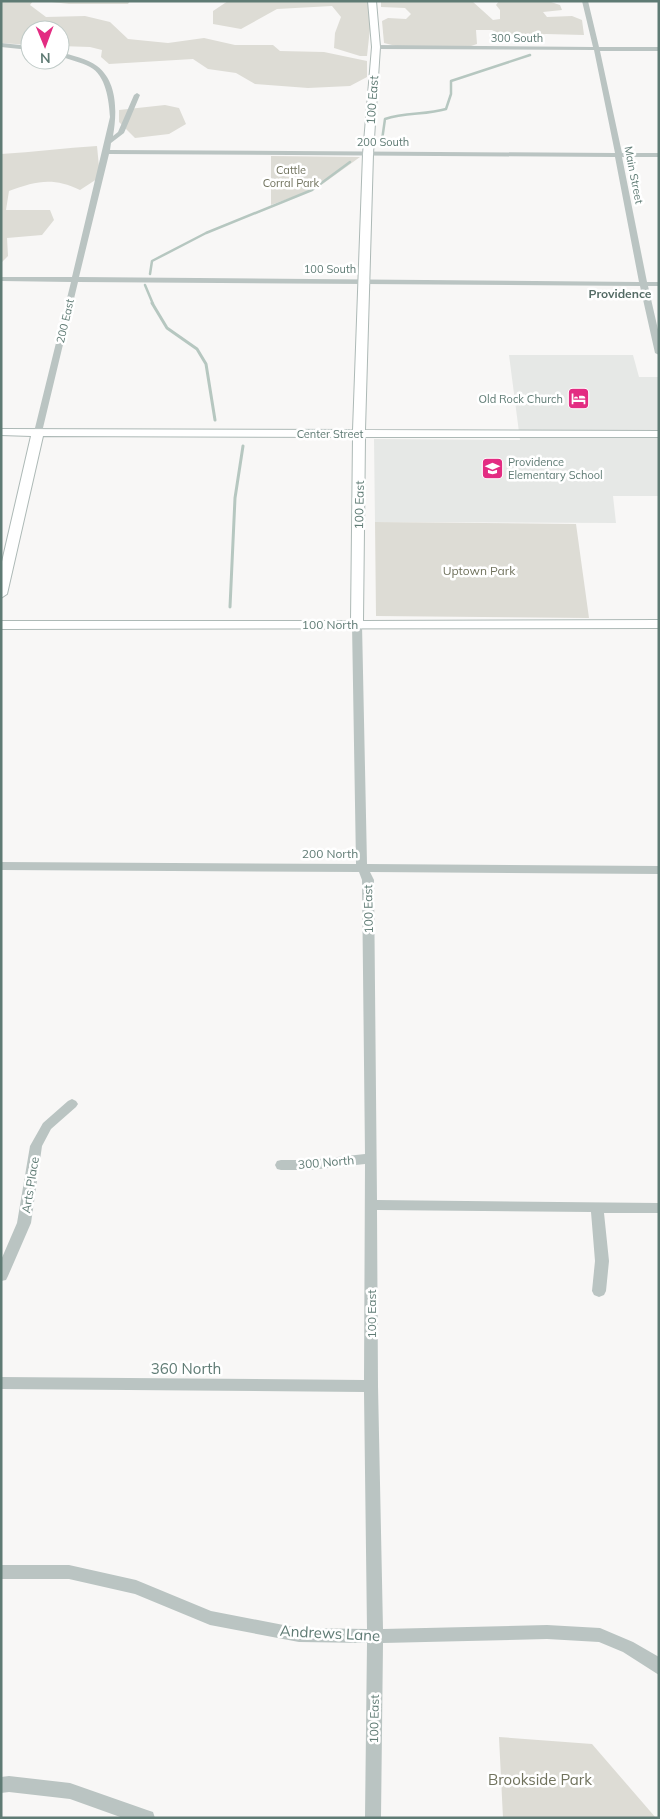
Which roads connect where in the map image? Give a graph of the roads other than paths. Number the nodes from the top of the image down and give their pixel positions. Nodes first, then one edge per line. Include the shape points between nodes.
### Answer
1 (372, 1) edge
2 (585, 1) edge
3 (1, 45) edge
4 (20, 47) edge
5 (376, 47) junction
6 (597, 49) junction
7 (659, 49) edge
8 (70, 57) edge
9 (136, 95) dead end
10 (108, 142) junction
11 (106, 152) junction
12 (368, 154) junction
13 (619, 154) junction
14 (659, 155) edge
15 (1, 279) edge
16 (75, 279) junction
17 (364, 280) junction
18 (642, 284) junction
19 (659, 284) edge
20 (659, 353) edge
21 (1, 432) edge
22 (38, 432) junction
23 (360, 434) junction
24 (659, 434) edge
25 (1, 594) edge
26 (357, 624) junction
27 (659, 624) edge
28 (1, 625) edge
29 (1, 866) edge
30 (362, 867) junction
31 (659, 870) edge
32 (72, 1104) dead end
33 (371, 1158) junction
34 (281, 1165) dead end
35 (371, 1205) junction
36 (597, 1208) junction
37 (659, 1208) edge
38 (1, 1276) edge
39 (598, 1291) dead end
40 (1, 1383) edge
41 (371, 1386) junction
42 (1, 1572) edge
43 (376, 1636) junction
44 (659, 1668) edge
45 (1, 1785) edge
46 (147, 1818) edge
47 (373, 1818) edge

1 - 5 street, 100 East
2 - 6 street, Main Street
3 - 4 street
5 - 6 street, 300 South
5 - 12 street, 100 East
6 - 7 street, 300 South
6 - 13 street, Main Street
8 - 10 street, 200 East via 94,66 104,76 113,117
9 - 10 street via 121,133
10 - 11 street, 200 East
11 - 12 street, 200 South
11 - 16 street, 200 East
12 - 13 street, 200 South
12 - 17 street, 100 East
13 - 14 street, 200 South
13 - 18 street, Main Street
15 - 16 street, 100 South
16 - 17 street, 100 South
16 - 22 street, 200 East
17 - 18 street, 100 South
17 - 23 street, 100 East
18 - 19 street, 100 South
18 - 20 street, Main Street
21 - 22 street, Center Street
22 - 23 street, Center Street
22 - 25 street, 200 East
23 - 24 street, Center Street
23 - 26 street, 100 East
26 - 27 street, 100 North
26 - 28 street, 100 North
26 - 30 street, 100 East
29 - 30 street, 200 North
30 - 31 street, 200 North
30 - 33 street, 100 East via 368,880
32 - 38 street, Arts Place via 47,1126 36,1146 24,1223
33 - 34 street, 300 North
33 - 35 street, 100 East
35 - 36 street
35 - 41 street, 100 East
36 - 37 street
36 - 39 street via 602,1261
40 - 41 street, 360 North
41 - 43 street, 100 East
42 - 43 street, Andrews Lane via 69,1572 136,1586 210,1618 256,1628 299,1635
43 - 44 street, Andrews Lane via 547,1632 600,1635 644,1656
43 - 47 street, 100 East
45 - 46 street via 70,1791

